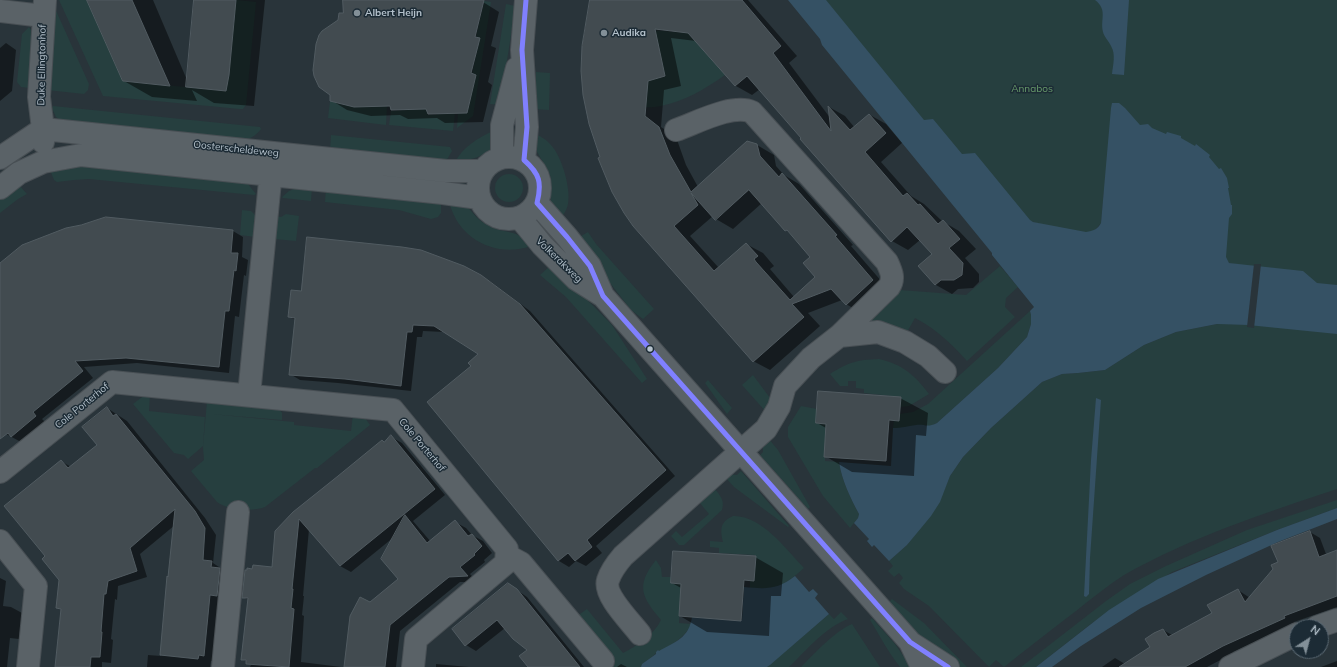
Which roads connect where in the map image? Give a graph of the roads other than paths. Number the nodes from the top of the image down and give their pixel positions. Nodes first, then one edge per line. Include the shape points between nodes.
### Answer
1 (526, 0) edge
2 (44, 8) edge
3 (0, 11) edge
4 (522, 50) junction
5 (43, 129) junction
6 (676, 130) dead end
7 (273, 152) junction
8 (502, 157) junction
9 (0, 158) edge
10 (524, 160) junction
11 (43, 162) junction
12 (482, 171) junction
13 (270, 176) junction
14 (0, 188) edge
15 (479, 198) junction
16 (536, 203) junction
17 (520, 218) junction
18 (603, 296) junction
19 (839, 336) junction
20 (945, 372) dead end
21 (249, 395) junction
22 (741, 452) junction
23 (0, 472) edge
24 (238, 512) dead end
25 (0, 541) edge
26 (508, 556) junction
27 (640, 634) dead end
28 (1289, 638) edge
29 (910, 642) junction
30 (603, 661) dead end
31 (28, 667) edge
32 (223, 667) edge
33 (413, 667) edge
34 (922, 667) edge
35 (948, 667) edge
36 (1230, 667) edge

1 - 4 street
2 - 3 street, Duke Ellingtonhof
2 - 5 street, Duke Ellingtonhof via 39,98
4 - 8 street via 502,125
4 - 10 street via 527,127
5 - 7 street, Oosterscheldeweg
5 - 9 street
5 - 11 street, Duke Ellingtonhof
6 - 19 street via 729,110 745,109 752,112 887,262 893,274 889,287
7 - 12 street, Oosterscheldeweg via 446,170
7 - 13 street
8 - 10 street via 513,156
8 - 12 street via 490,162
10 - 16 street via 534,168 539,179 540,191
11 - 13 street via 81,156
11 - 14 street via 19,173
12 - 15 street via 477,184
13 - 15 street
13 - 21 street
15 - 17 street via 488,212 503,219
16 - 17 street via 530,212
16 - 18 street, Volkerakweg via 590,266
17 - 18 street, Volkerakweg via 542,245 576,278
18 - 22 street, Volkerakweg
19 - 20 street via 878,332 905,342 928,356
19 - 22 street via 811,358 785,386 779,407 766,429
21 - 23 street, Cole Porterhof via 112,382
21 - 26 street, Cole Porterhof via 393,410 507,549
22 - 27 street via 623,556 612,570 608,588
22 - 29 street, Volkerakweg
24 - 32 street
25 - 31 street via 36,586
26 - 30 street, Cole Porterhof via 522,563
26 - 33 street via 506,563 416,639
28 - 36 street
29 - 34 street, Volkerakweg
29 - 35 street, Volkerakweg

